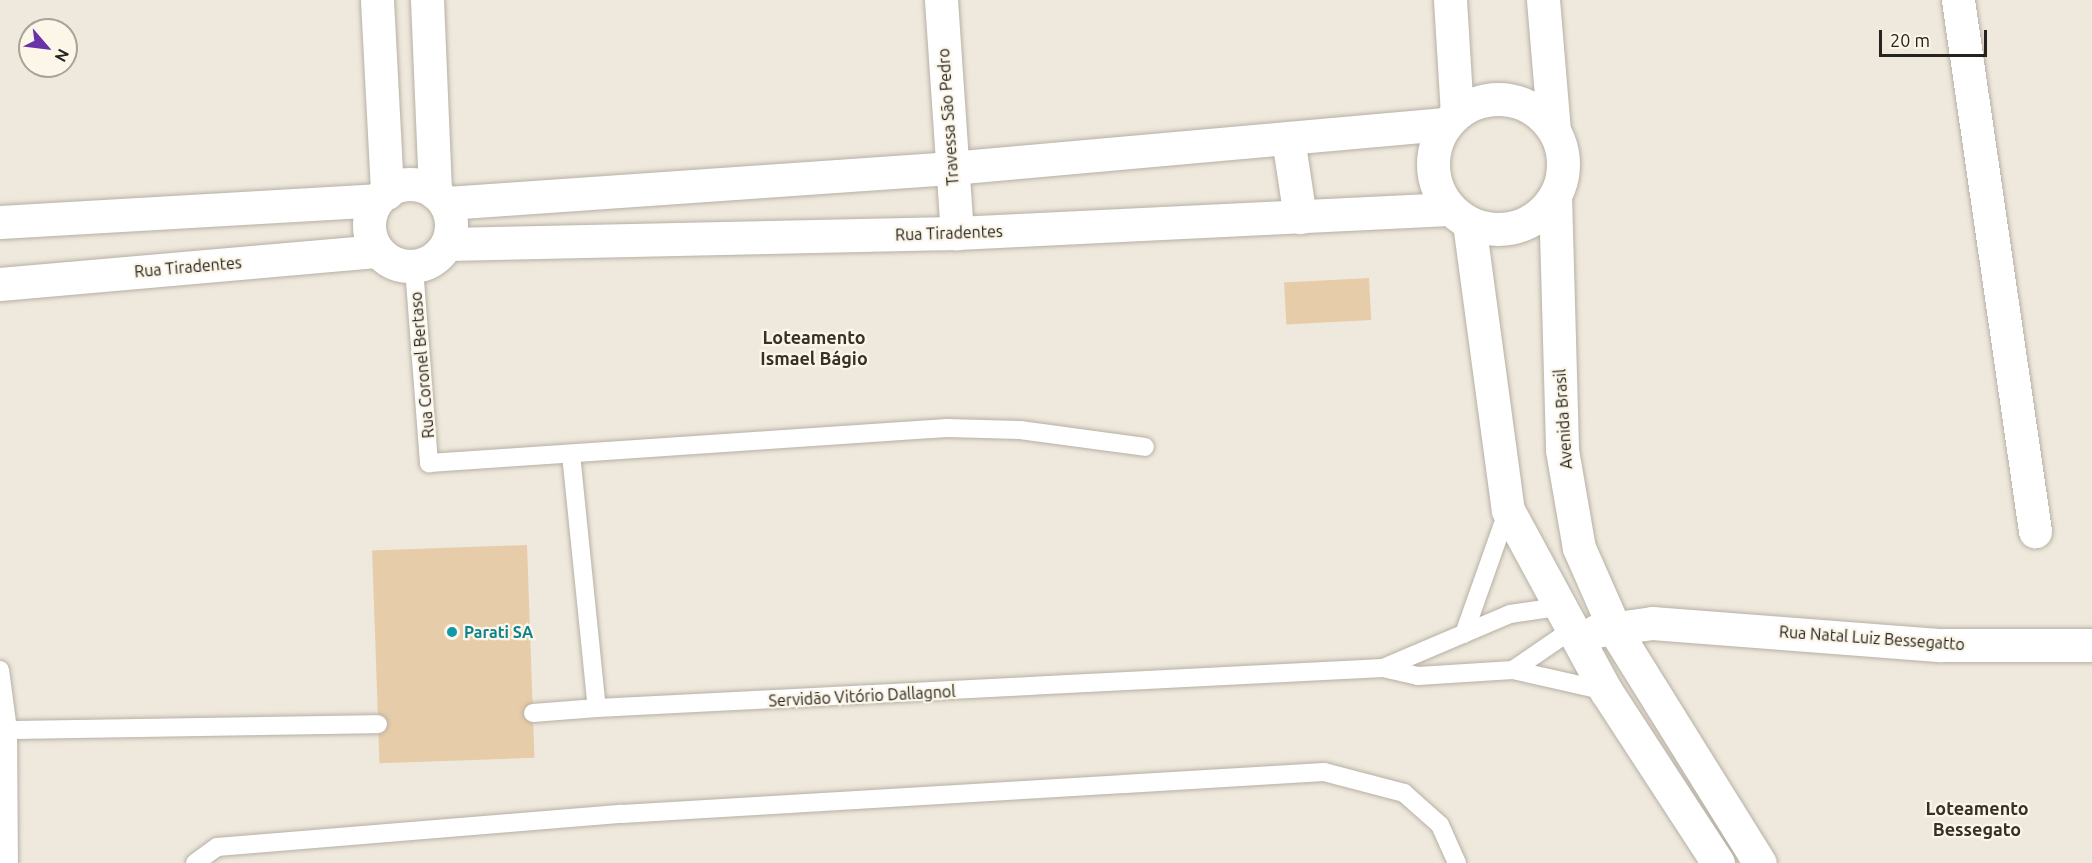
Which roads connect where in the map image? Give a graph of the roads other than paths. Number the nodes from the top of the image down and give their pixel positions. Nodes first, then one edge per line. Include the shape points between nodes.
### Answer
1 (377, 0) edge
2 (427, 0) edge
3 (941, 0) edge
4 (1450, 0) edge
5 (1543, 0) edge
6 (1958, 0) edge
7 (1451, 118) junction
8 (1554, 130) junction
9 (1288, 138) junction
10 (951, 168) junction
11 (381, 196) junction
12 (1555, 196) junction
13 (441, 198) junction
14 (1460, 216) junction
15 (1300, 217) junction
16 (0, 222) edge
17 (957, 234) junction
18 (448, 244) junction
19 (376, 251) junction
20 (414, 268) junction
21 (0, 284) edge
22 (1145, 447) dead end
23 (571, 454) junction
24 (1508, 510) junction
25 (2035, 531) dead end
26 (1600, 600) junction
27 (1564, 618) junction
28 (1652, 623) junction
29 (1616, 632) junction
30 (1464, 634) junction
31 (2092, 645) edge
32 (1383, 668) junction
33 (0, 670) edge
34 (1513, 670) junction
35 (1606, 691) junction
36 (597, 708) junction
37 (533, 713) dead end
38 (378, 724) dead end
39 (8, 730) junction
40 (9, 863) edge
41 (195, 863) edge
42 (1456, 863) edge
43 (1718, 863) edge
44 (1760, 863) edge

1 - 11 main road
2 - 13 main road
3 - 10 main road, Travessa São Pedro
4 - 7 main road
5 - 8 main road
6 - 25 main road
7 - 8 main road via 1487,100 1520,102
7 - 9 main road
7 - 14 main road via 1432,167
8 - 12 main road via 1562,152
9 - 10 main road
9 - 15 main road
10 - 13 main road
10 - 17 main road, Travessa São Pedro
11 - 13 main road via 398,184 426,185
11 - 16 main road
11 - 19 main road via 368,226
12 - 14 main road via 1539,215 1517,227 1493,230
12 - 26 main road, Avenida Brasil via 1562,450 1579,548
13 - 18 main road via 453,224
14 - 15 main road, Rua Tiradentes
14 - 24 main road
15 - 17 main road, Rua Tiradentes
17 - 18 main road, Rua Tiradentes
18 - 20 main road via 434,261
19 - 20 main road via 392,264
19 - 21 main road, Rua Tiradentes
20 - 23 lane, Rua Coronel Bertaso via 429,463
22 - 23 lane via 1020,430 947,428
23 - 36 lane
24 - 27 main road
24 - 30 lane
26 - 27 main road
26 - 28 main road, Rua Natal Luiz Bessegatto
26 - 29 main road, Avenida Brasil
27 - 29 main road, Rua Natal Luiz Bessegatto
27 - 30 lane via 1510,614
27 - 34 lane
27 - 35 main road
28 - 29 main road, Rua Natal Luiz Bessegatto
28 - 31 main road, Rua Natal Luiz Bessegatto via 1941,645
29 - 44 main road, Avenida Brasil
30 - 32 lane
32 - 34 lane via 1418,676
32 - 36 lane, Servidão Vitório Dallagnol
33 - 39 lane
34 - 35 lane
35 - 43 main road
36 - 37 lane, Servidão Vitório Dallagnol
38 - 39 lane
39 - 40 lane
41 - 42 lane via 217,847 610,815 1324,772 1404,794 1440,825

